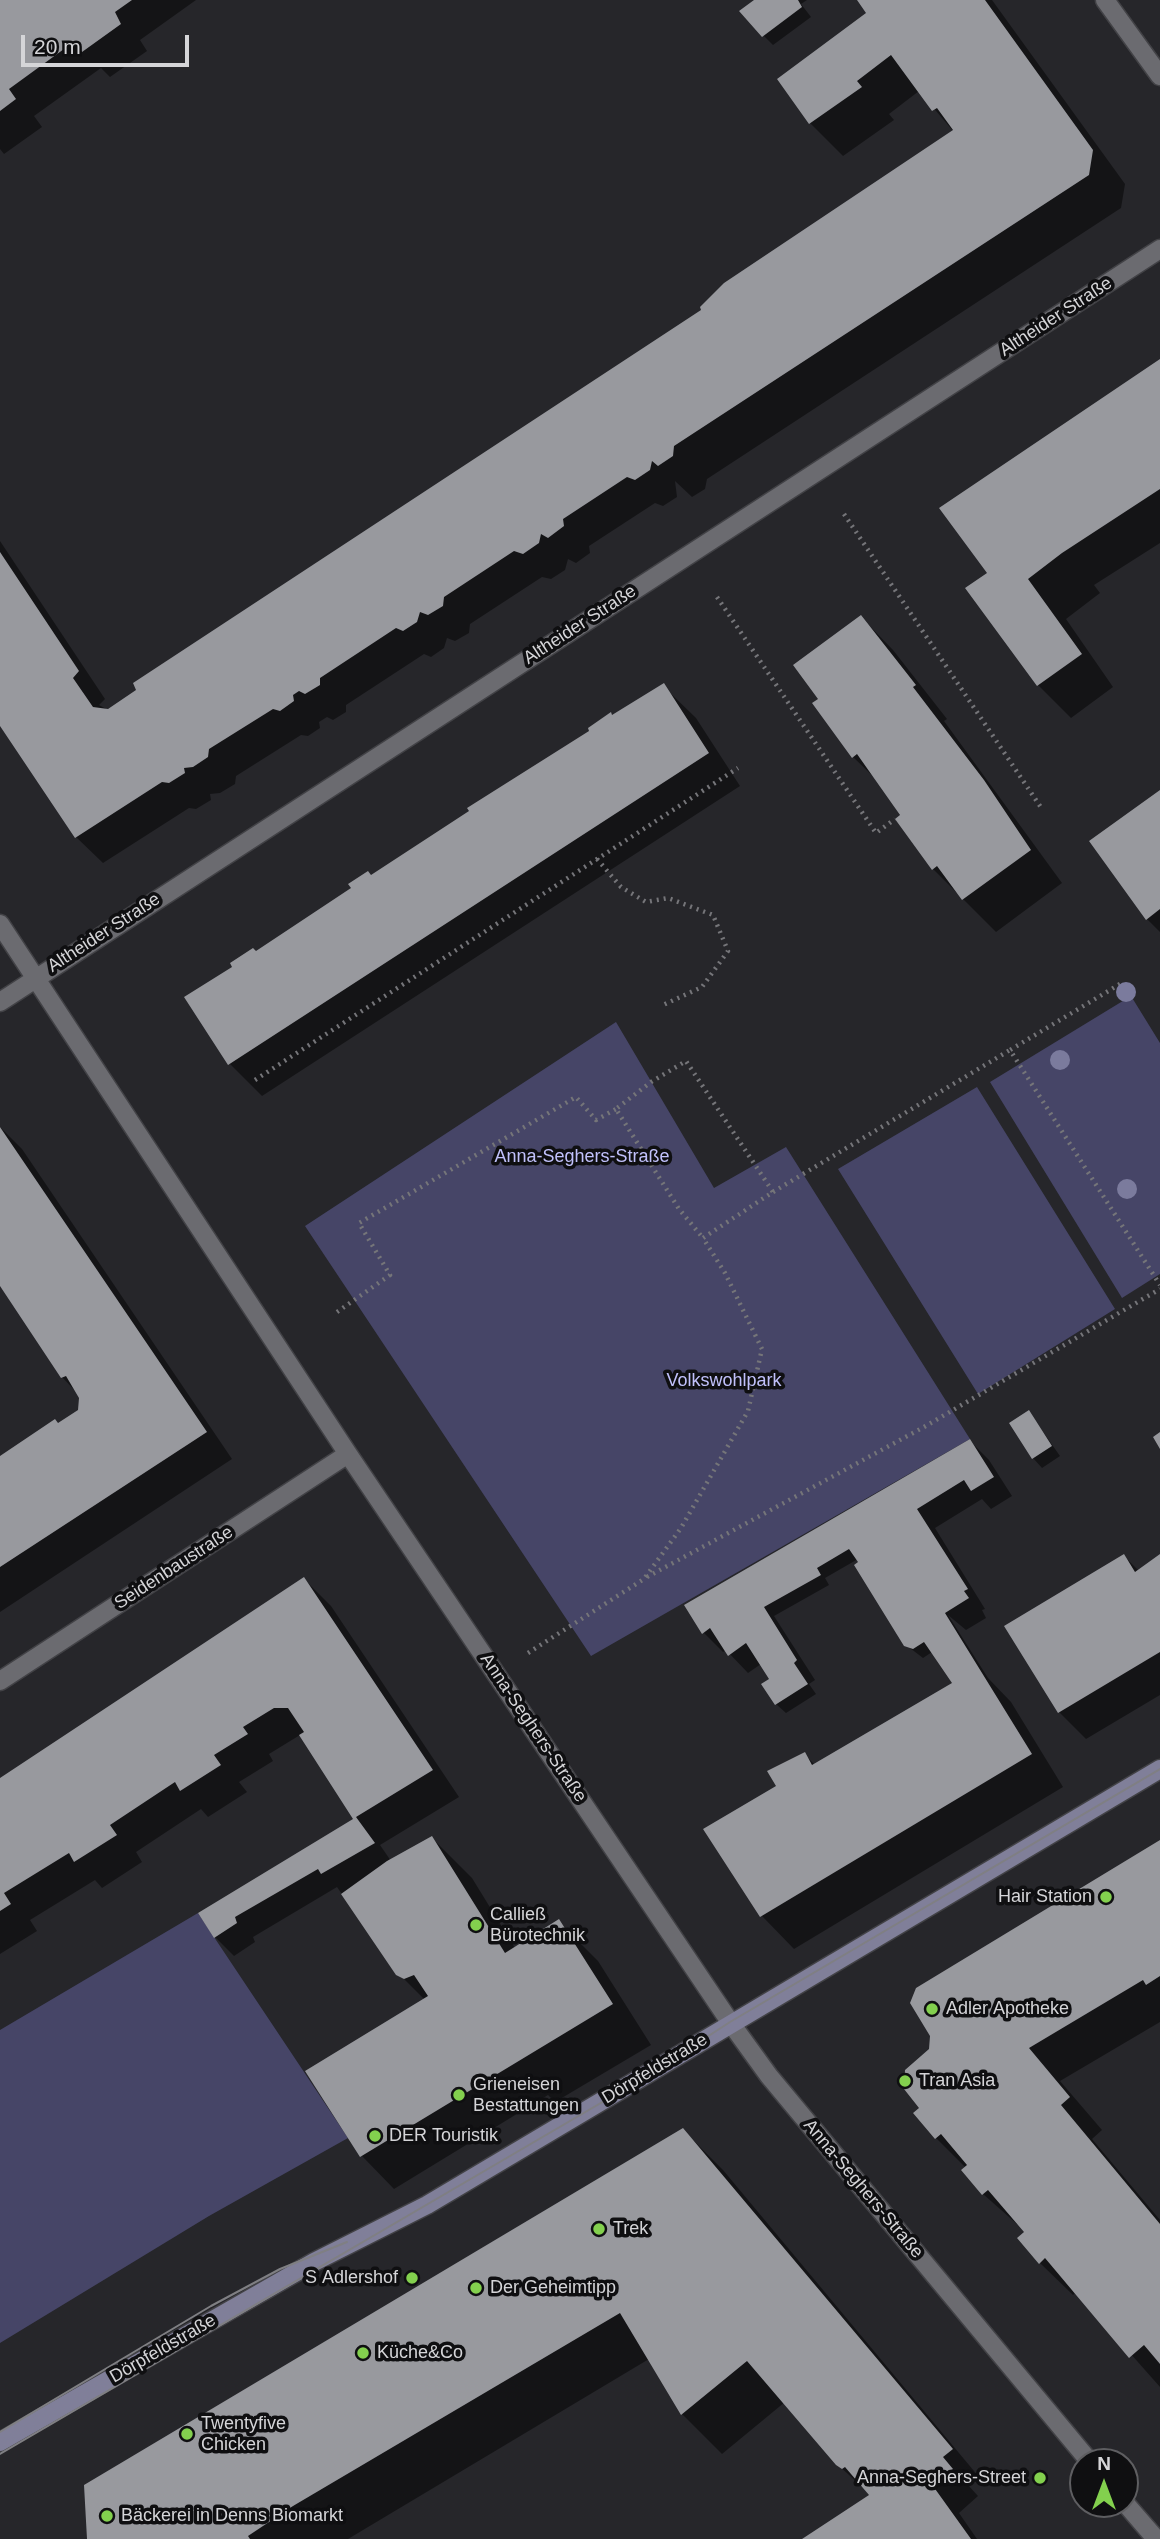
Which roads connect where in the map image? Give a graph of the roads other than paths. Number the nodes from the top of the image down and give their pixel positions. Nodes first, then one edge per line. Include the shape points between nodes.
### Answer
1 (1105, 0) edge
2 (1160, 76) edge
3 (1160, 249) edge
4 (0, 924) edge
5 (35, 978) junction
6 (0, 1002) edge
7 (348, 1454) junction
8 (0, 1681) edge
9 (1160, 1769) edge
10 (730, 2022) junction
11 (0, 2442) edge
12 (1078, 2448) edge
13 (1138, 2518) edge
14 (1155, 2539) edge

1 - 2 street
3 - 5 street, Altheider Straße
4 - 5 street, Anna-Seghers-Straße
5 - 6 street, Altheider Straße
5 - 7 street, Anna-Seghers-Straße
7 - 8 street, Seidenbaustraße
7 - 10 street, Anna-Seghers-Straße
9 - 10 street, Dörpfeldstraße
10 - 11 street, Dörpfeldstraße via 427,2205 314,2262
10 - 12 street, Anna-Seghers-Straße via 769,2076
13 - 14 street

